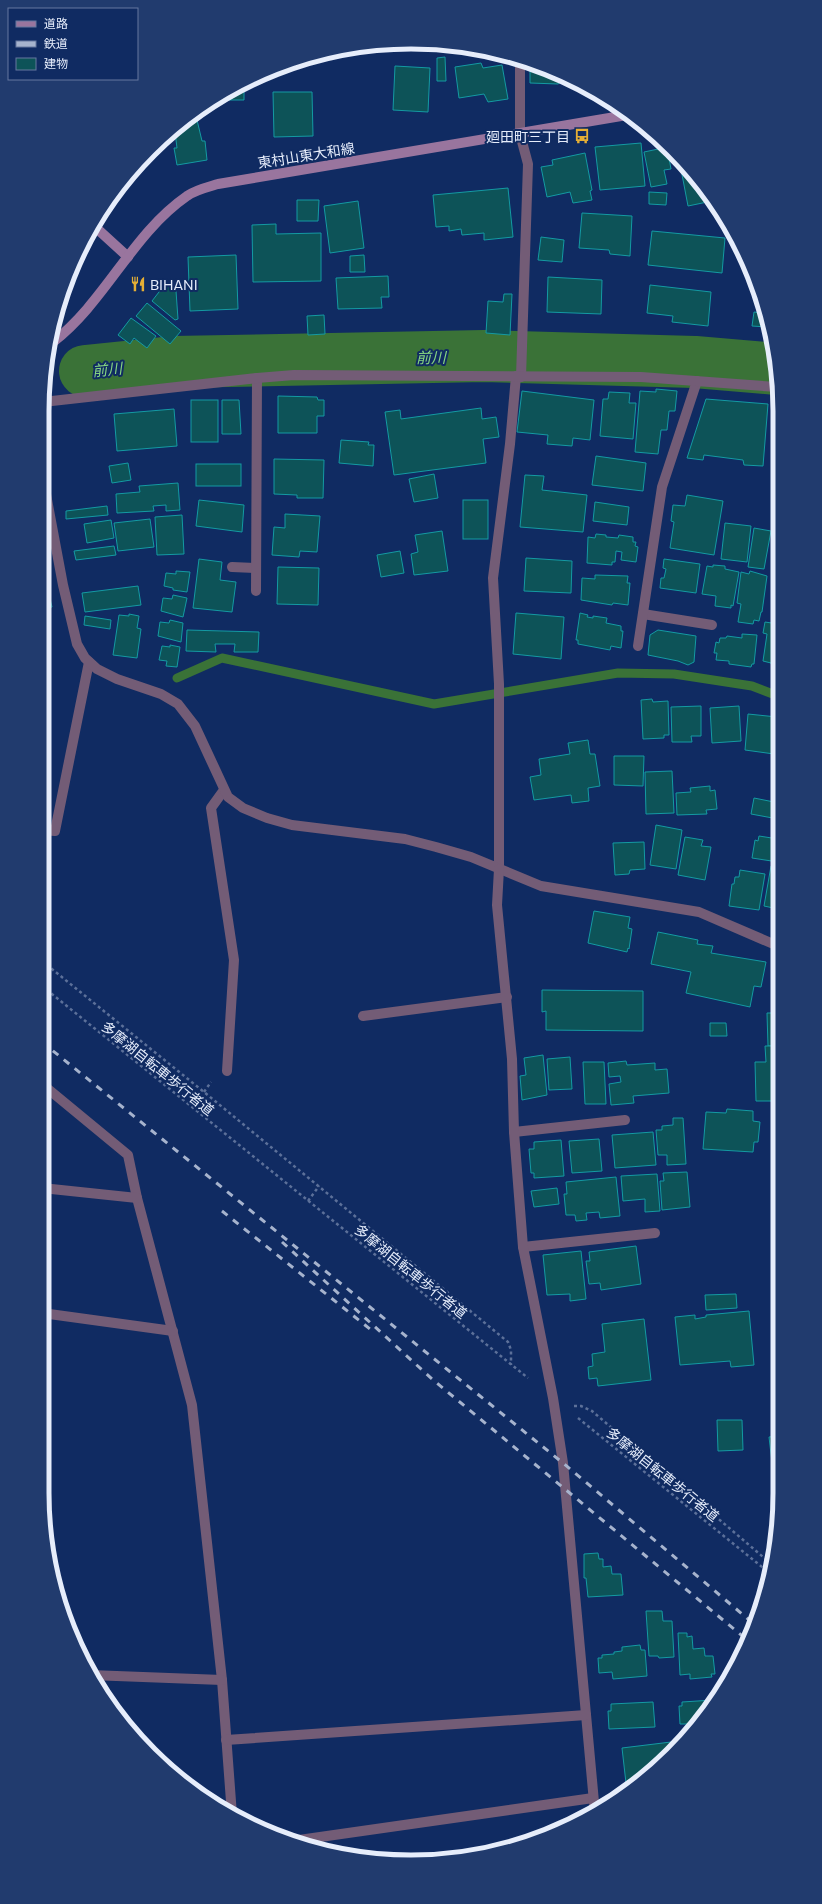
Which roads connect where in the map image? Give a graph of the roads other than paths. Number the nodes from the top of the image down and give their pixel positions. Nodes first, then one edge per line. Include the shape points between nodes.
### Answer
1 (520, 66) edge
2 (621, 116) edge
3 (520, 134) junction
4 (98, 229) edge
5 (128, 257) junction
6 (56, 339) edge
7 (519, 376) junction
8 (257, 378) junction
9 (697, 381) junction
10 (772, 387) edge
11 (49, 401) edge
12 (49, 510) edge
13 (232, 568) dead end
14 (256, 568) junction
15 (256, 591) dead end
16 (643, 614) junction
17 (712, 625) dead end
18 (638, 646) dead end
19 (89, 662) junction
20 (224, 790) junction
21 (49, 831) edge
22 (499, 869) junction
23 (773, 944) edge
24 (507, 997) junction
25 (363, 1016) dead end
26 (227, 1071) dead end
27 (49, 1090) edge
28 (625, 1120) dead end
29 (514, 1132) junction
30 (49, 1189) edge
31 (137, 1198) junction
32 (655, 1234) dead end
33 (523, 1247) junction
34 (49, 1315) edge
35 (174, 1331) junction
36 (98, 1675) edge
37 (222, 1680) junction
38 (586, 1715) junction
39 (226, 1740) junction
40 (593, 1798) junction
41 (594, 1806) edge
42 (231, 1808) edge
43 (305, 1839) edge

1 - 3 street
2 - 3 main road, 東村山東大和線
3 - 5 main road, 東村山東大和線 via 218,184 188,195 151,227
3 - 7 street via 528,164
4 - 5 main road
5 - 6 main road, 東村山東大和線 via 85,310
7 - 8 street via 356,375
7 - 9 street via 641,377
7 - 22 street via 493,578 499,684
8 - 11 street
8 - 14 street
9 - 10 street
9 - 16 street via 662,487
12 - 19 street via 77,644
13 - 14 street
14 - 15 street
16 - 17 street
16 - 18 street
19 - 20 street via 96,669 117,679 161,694 178,704 195,726
19 - 21 street via 55,831
20 - 22 street via 228,797 243,808 267,818 324,830 405,839 472,857
20 - 26 street via 211,808 234,960
22 - 23 street via 541,886 699,912
22 - 24 street via 497,905
24 - 25 street
24 - 29 street
27 - 31 street via 128,1155
28 - 29 street
29 - 33 street
30 - 31 street
31 - 35 street
32 - 33 street
33 - 38 street via 553,1398 563,1463
34 - 35 street
35 - 37 street via 192,1405
36 - 37 street
37 - 39 street
38 - 39 street
38 - 40 street
39 - 42 street
40 - 41 street
40 - 43 street

